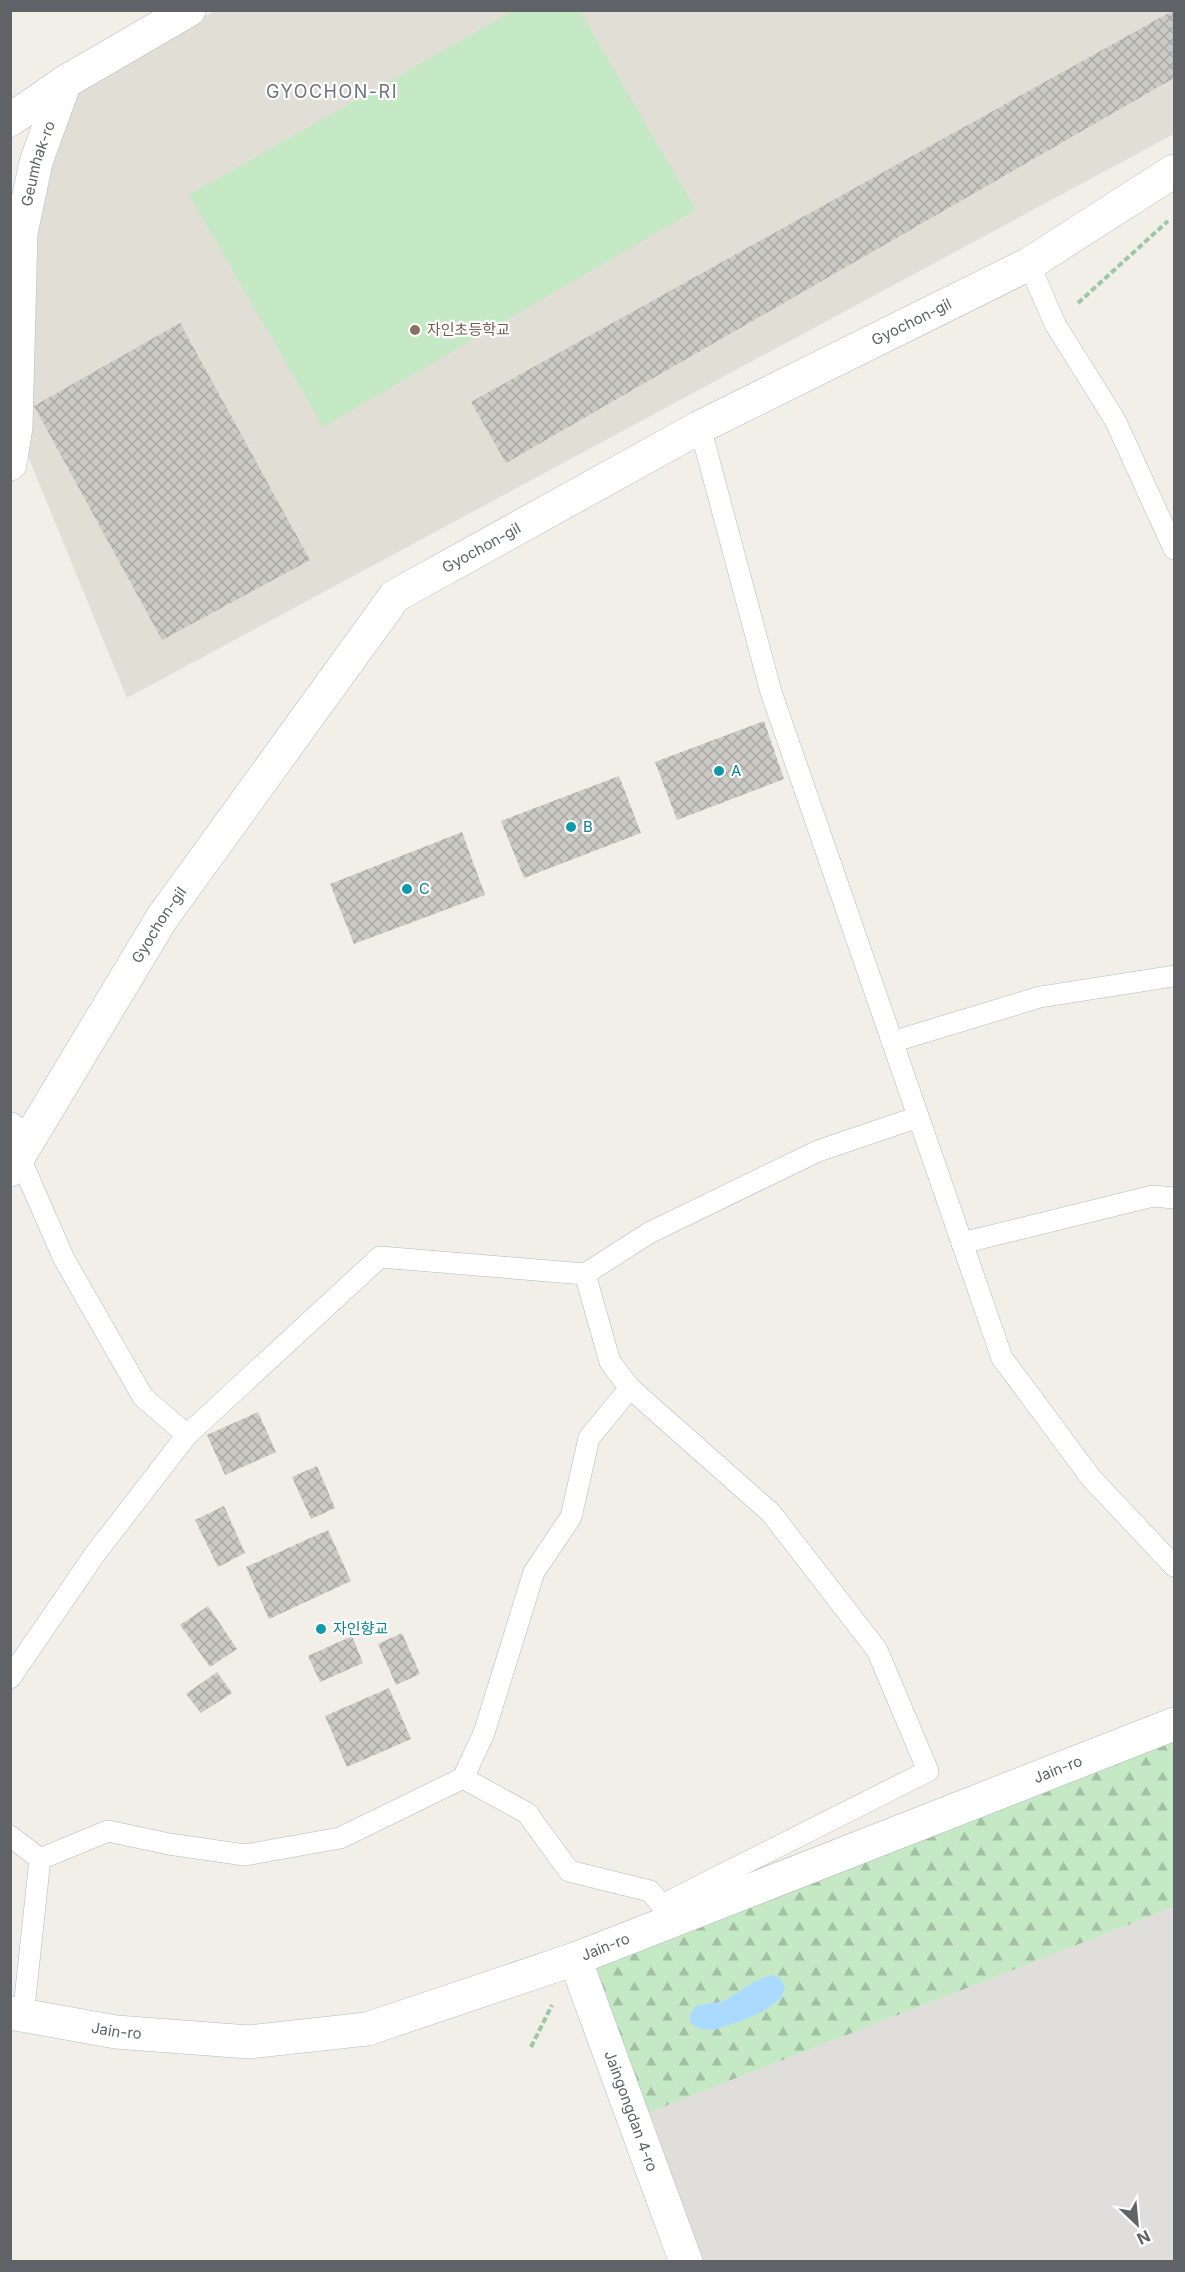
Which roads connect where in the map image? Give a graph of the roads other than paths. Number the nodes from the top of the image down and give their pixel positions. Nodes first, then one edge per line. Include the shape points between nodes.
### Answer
1 (182, 12) edge
2 (65, 82) junction
3 (10, 120) edge
4 (1174, 171) edge
5 (1029, 264) junction
6 (700, 428) junction
7 (10, 464) edge
8 (1174, 549) edge
9 (1174, 976) edge
10 (892, 1042) junction
11 (918, 1117) junction
12 (13, 1152) edge
13 (1174, 1198) edge
14 (962, 1242) junction
15 (585, 1274) junction
16 (630, 1388) junction
17 (187, 1435) junction
18 (1174, 1566) edge
19 (10, 1678) edge
20 (1174, 1724) edge
21 (463, 1778) junction
22 (10, 1836) edge
23 (40, 1859) junction
24 (668, 1913) junction
25 (575, 1959) junction
26 (17, 2015) edge
27 (686, 2262) edge

1 - 2 street, Geumhak-ro
2 - 3 street, Geumhak-ro
2 - 7 street, Geumhak-ro via 36,162 21,232 16,427
4 - 5 street, Gyochon-gil
5 - 6 street, Gyochon-gil
5 - 8 lane via 1055,324 1115,420
6 - 10 lane via 771,692
6 - 12 street, Gyochon-gil via 395,596 162,918
9 - 10 lane via 1040,997
10 - 11 lane
11 - 14 lane
11 - 15 lane via 818,1151 649,1233
12 - 17 lane via 64,1258 143,1397
13 - 14 lane via 1153,1196
14 - 18 lane via 1002,1358 1092,1479
15 - 16 lane via 610,1362
15 - 17 lane via 380,1257
16 - 21 lane via 589,1438 571,1517 534,1572 484,1733
16 - 24 lane via 771,1513 877,1650 928,1771
17 - 19 lane via 94,1554
20 - 24 street, Jain-ro
21 - 23 lane via 340,1838 245,1855 108,1831
21 - 24 lane via 526,1813 569,1871 650,1891
22 - 23 lane
23 - 26 lane
24 - 25 street, Jain-ro
25 - 26 street, Jain-ro via 368,2029 249,2042 116,2032
25 - 27 street, Jaingongdan 4-ro

